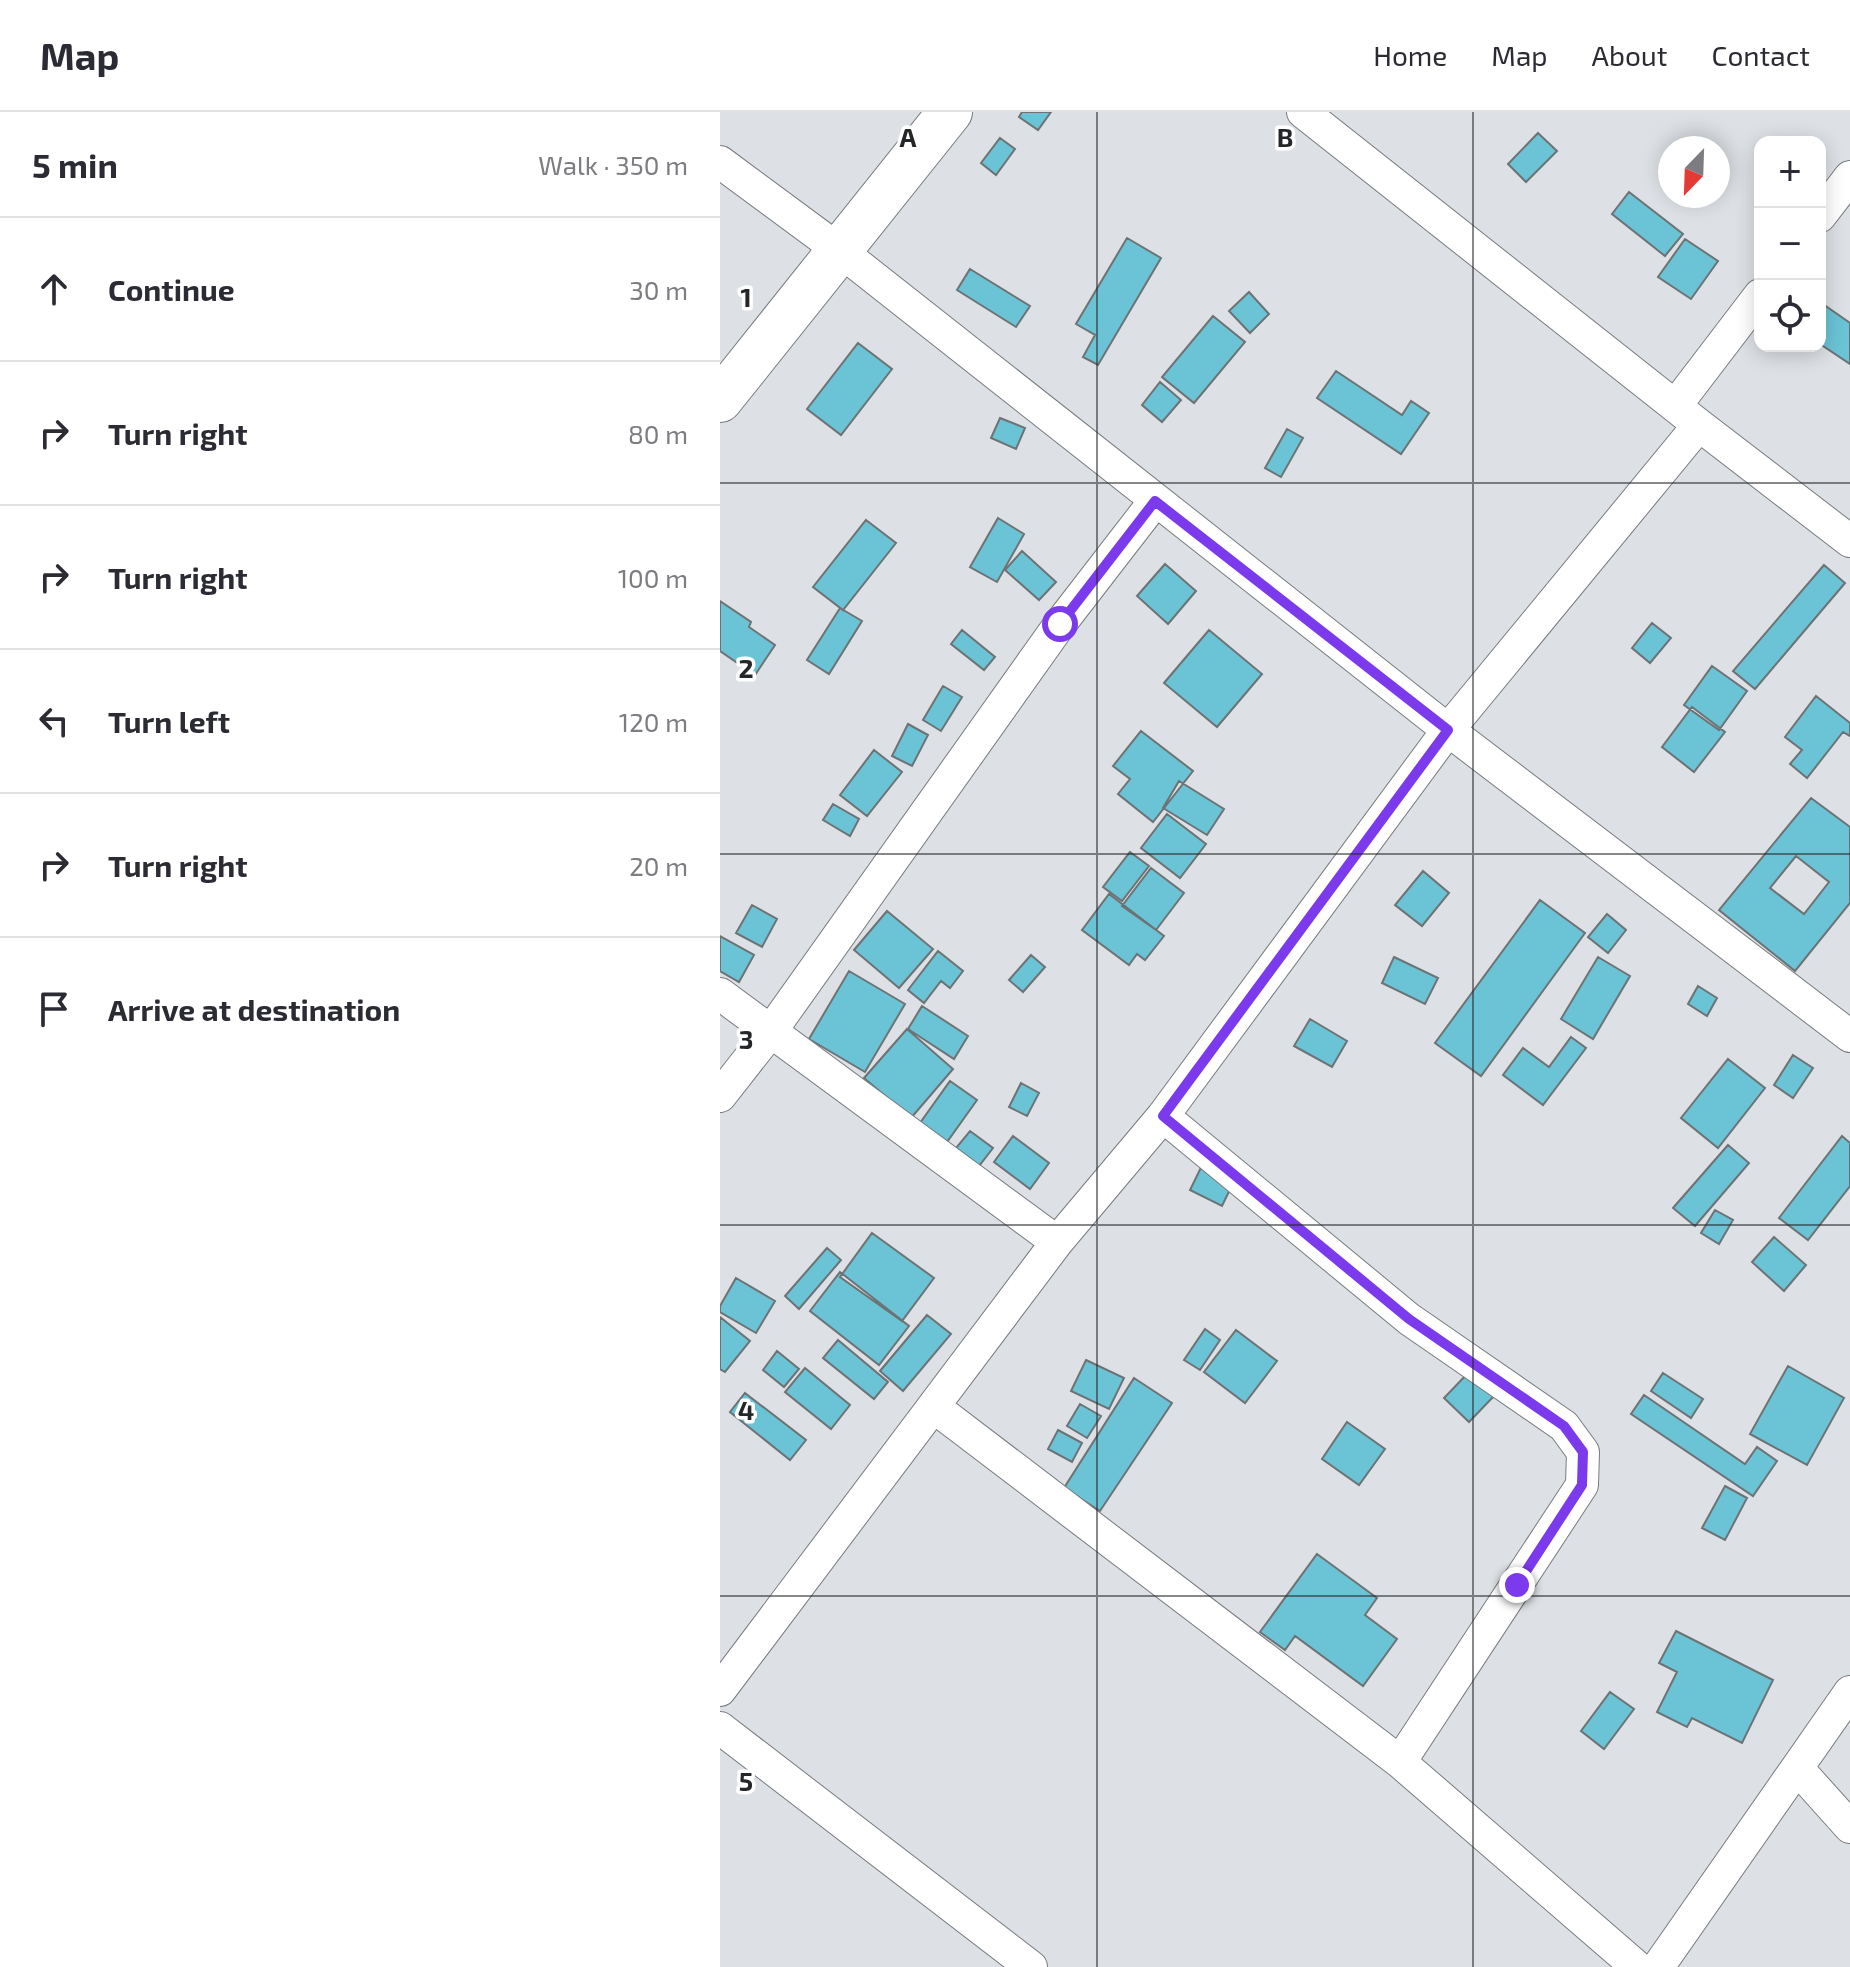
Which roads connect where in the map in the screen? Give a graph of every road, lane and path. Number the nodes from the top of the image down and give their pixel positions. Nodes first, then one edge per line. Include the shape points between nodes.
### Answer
1 (950, 112) edge
2 (1303, 112) edge
3 (720, 162) edge
4 (1850, 177) edge
5 (1826, 208) edge
6 (839, 250) junction
7 (1754, 305) edge
8 (720, 400) edge
9 (1687, 415) junction
10 (1155, 501) junction
11 (1850, 541) edge
12 (1448, 730) junction
13 (720, 994) edge
14 (771, 1031) junction
15 (1850, 1036) edge
16 (720, 1096) edge
17 (1163, 1116) junction
18 (1057, 1242) junction
19 (934, 1407) junction
20 (720, 1690) edge
21 (1850, 1692) edge
22 (720, 1728) edge
23 (1400, 1762) junction
24 (1798, 1769) junction
25 (1850, 1827) edge
26 (1031, 1967) edge
27 (1637, 1967) edge
28 (1658, 1967) edge

1 - 6 street
2 - 9 street
3 - 6 street
4 - 5 street
6 - 8 street
6 - 10 street
7 - 9 street
9 - 11 street
9 - 12 street
10 - 12 street
10 - 14 street via 1054,633
12 - 15 street
12 - 17 street
13 - 14 street
14 - 16 street
14 - 18 street
17 - 18 street
17 - 23 street via 1409,1319 1564,1426 1583,1452 1582,1485
18 - 19 street
19 - 20 street
19 - 23 street
21 - 24 street
22 - 26 street
23 - 27 street
24 - 25 street
24 - 28 street

